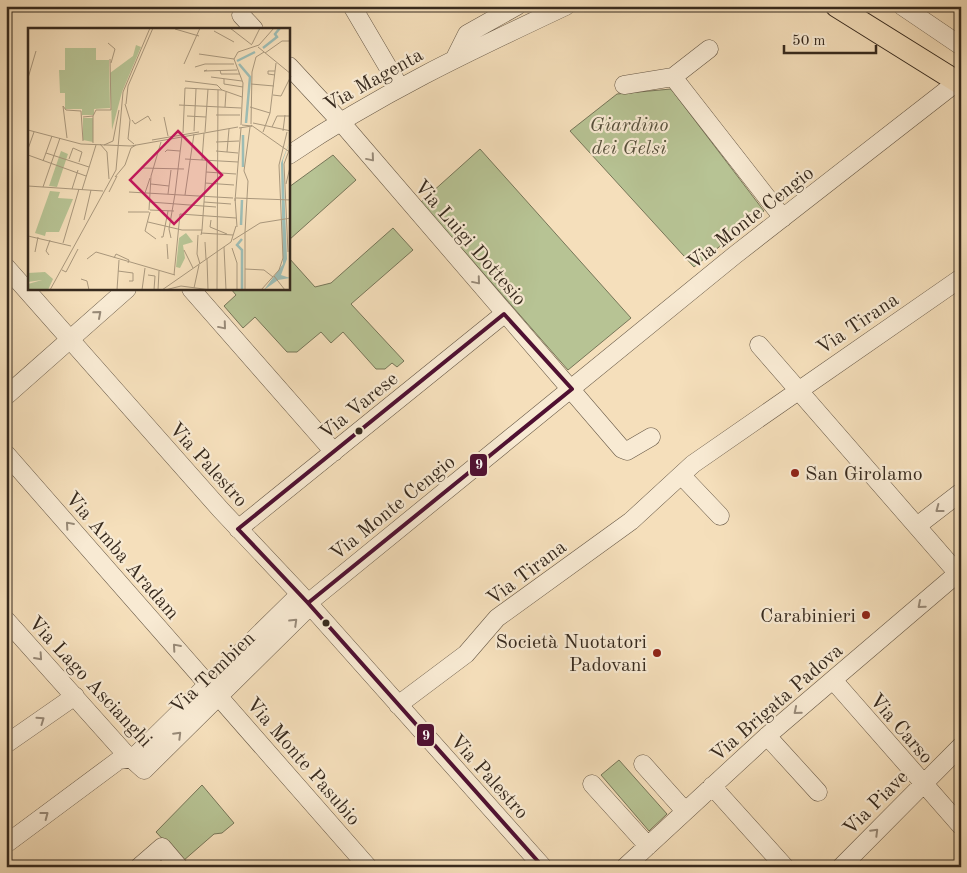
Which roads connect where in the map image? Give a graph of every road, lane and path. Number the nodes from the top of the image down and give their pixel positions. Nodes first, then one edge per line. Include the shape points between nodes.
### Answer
1 (352, 6) edge
2 (517, 6) edge
3 (566, 6) edge
4 (836, 6) edge
5 (902, 6) edge
6 (240, 15) dead end
7 (253, 28) edge
8 (961, 46) edge
9 (709, 49) dead end
10 (455, 58) junction
11 (290, 67) edge
12 (673, 77) junction
13 (959, 83) edge
14 (624, 85) dead end
15 (399, 86) junction
16 (340, 121) junction
17 (290, 154) edge
18 (783, 218) junction
19 (6, 267) edge
20 (961, 278) edge
21 (28, 288) edge
22 (30, 290) edge
23 (126, 290) edge
24 (192, 290) edge
25 (504, 314) junction
26 (70, 340) junction
27 (758, 345) dead end
28 (572, 389) junction
29 (797, 390) junction
30 (6, 396) edge
31 (651, 437) dead end
32 (334, 452) junction
33 (6, 454) edge
34 (682, 476) junction
35 (961, 492) edge
36 (720, 516) dead end
37 (917, 526) junction
38 (238, 529) junction
39 (959, 575) edge
40 (306, 601) junction
41 (7, 624) edge
42 (833, 680) junction
43 (213, 689) junction
44 (75, 696) junction
45 (398, 705) junction
46 (767, 736) junction
47 (6, 744) edge
48 (961, 746) edge
49 (138, 764) junction
50 (643, 764) dead end
51 (592, 784) dead end
52 (922, 784) junction
53 (712, 786) junction
54 (818, 792) dead end
55 (686, 811) junction
56 (961, 826) edge
57 (6, 844) edge
58 (648, 846) junction
59 (139, 867) edge
60 (179, 867) edge
61 (368, 867) edge
62 (544, 867) edge
63 (625, 867) edge
64 (785, 867) edge
65 (841, 867) edge

1 - 15 street
2 - 10 street, Via Magenta via 467,34
3 - 10 street, Via Magenta
4 - 13 main road
5 - 8 street
6 - 7 street
9 - 12 street
10 - 15 street, Via Magenta
11 - 16 street, Via Luigi Dottesio
12 - 14 street
12 - 18 street
13 - 18 street, Via Monte Cengio
15 - 16 street, Via Magenta
16 - 17 street, Via Magenta
16 -> 25 street, Via Luigi Dottesio
18 - 28 street, Via Monte Cengio
19 - 21 street, Via Palestro
20 - 29 street, Via Tirana
22 - 26 street, Via Palestro
26 -> 23 street
24 -> 32 street
25 - 28 street, Via Luigi Dottesio
25 - 32 street, Via Varese
26 - 30 street
26 - 38 street, Via Palestro
27 - 29 street
28 - 31 street via 624,451
28 - 40 street, Via Monte Cengio
29 - 34 street, Via Tirana via 693,464
29 - 37 street
32 - 38 street, Via Varese
43 -> 33 street, Via Amba Aradam
34 - 36 street
34 - 45 street, Via Tirana via 605,541 497,618 466,654
35 -> 37 street
37 - 39 street
38 - 40 street, Via Palestro
39 -> 42 street, Via Brigata Padova
40 - 43 street, Via Tembien
40 - 45 street, Via Palestro
41 -> 44 street, Via Lago Ascianghi
42 -> 46 street, Via Brigata Padova
42 - 52 street, Via Carso
43 - 49 street, Via Tembien
43 - 61 street, Via Monte Pasubio
47 -> 44 street
44 - 49 street, Via Lago Ascianghi
45 - 62 street, Via Palestro
46 - 53 street, Via Brigata Padova
46 - 54 street
48 - 52 street, Via Piave
57 -> 49 street via 119,760
50 - 55 street
51 - 58 street
52 - 56 street, Via Carso
65 -> 52 street, Via Piave
53 - 55 street, Via Brigata Padova
53 - 64 street
55 - 58 street, Via Brigata Padova
58 - 63 street, Via Brigata Padova
59 - 60 street via 162,847

